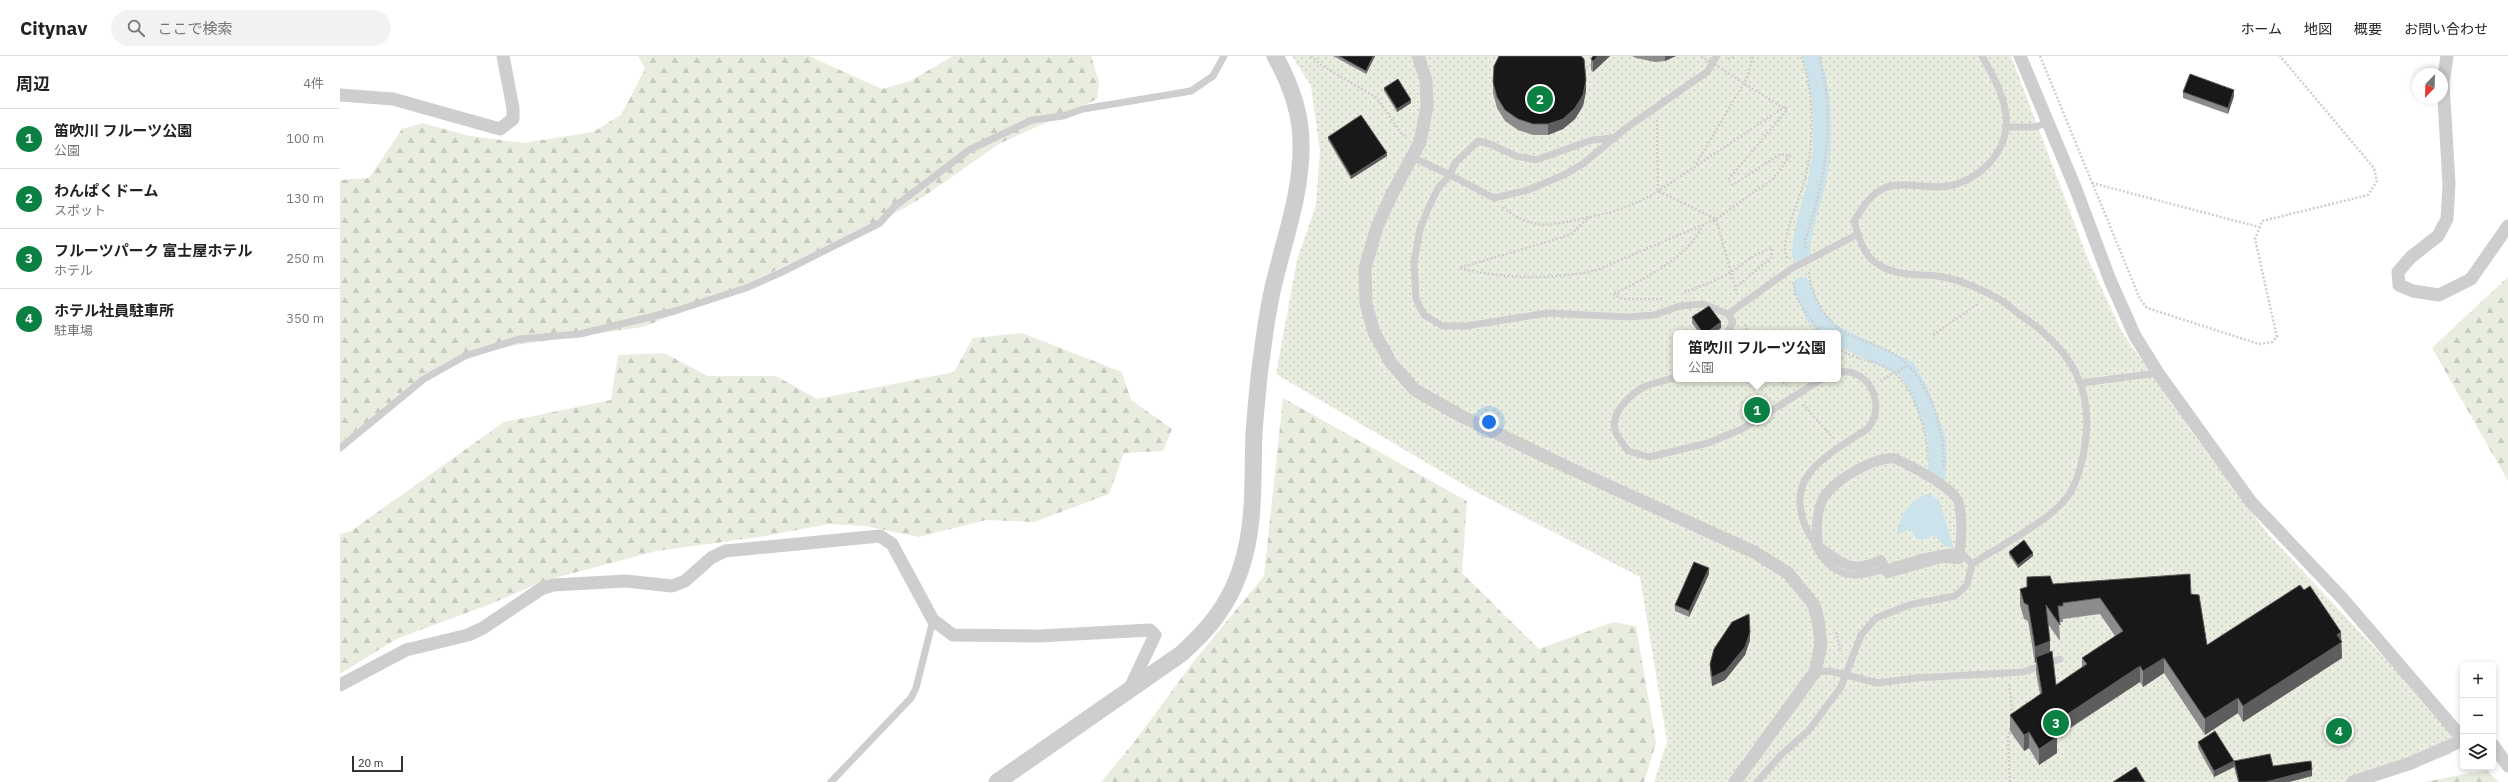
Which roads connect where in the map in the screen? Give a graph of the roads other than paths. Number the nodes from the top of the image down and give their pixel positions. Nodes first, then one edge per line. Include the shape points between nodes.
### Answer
1 (503, 56) edge
2 (1224, 56) edge
3 (1275, 56) edge
4 (1418, 56) edge
5 (1717, 56) edge
6 (1982, 56) edge
7 (2020, 56) edge
8 (2447, 56) edge
9 (340, 95) edge
10 (2048, 123) junction
11 (2006, 126) junction
12 (1616, 138) junction
13 (1415, 151) junction
14 (1450, 175) junction
15 (2508, 226) edge
16 (1858, 234) junction
17 (1728, 314) junction
18 (1729, 330) edge
19 (1841, 372) edge
20 (2158, 373) junction
21 (1673, 378) edge
22 (1817, 382) edge
23 (2081, 383) junction
24 (340, 448) edge
25 (1808, 535) junction
26 (1818, 546) junction
27 (1960, 551) junction
28 (1972, 564) junction
29 (1886, 569) junction
30 (932, 620) junction
31 (2060, 659) dead end
32 (1815, 672) junction
33 (1847, 677) junction
34 (340, 684) edge
35 (1128, 692) junction
36 (2460, 736) edge
37 (2460, 741) edge
38 (2496, 749) edge
39 (2508, 766) edge
40 (832, 782) edge
41 (997, 782) edge
42 (1735, 782) edge
43 (1757, 782) edge
44 (2353, 782) edge

1 - 9 street via 513,113 507,126 500,130 394,99
2 - 24 lane via 1213,76 1191,91 1032,120 969,150 894,207 880,223 746,288 675,311 580,334 518,339 465,356 424,379
3 - 35 street via 1296,101 1302,141 1300,177 1274,281 1262,354 1254,433 1255,499 1252,530 1241,571 1227,604 1204,634
4 - 13 street via 1426,80 1427,107
5 - 12 lane via 1707,72
6 - 11 lane via 1999,90
7 - 10 street
8 - 15 street via 2443,83 2449,184 2447,220 2438,236 2411,257 2398,272 2399,285 2413,291 2439,295 2471,279
10 - 11 lane via 2034,127
10 - 20 street via 2134,336
11 - 16 lane via 2003,140 1994,158 1964,182 1940,187 1888,187 1873,196 1854,221
12 - 14 lane via 1602,151 1566,174 1528,190 1494,198
12 - 14 lane via 1592,140 1536,160 1516,156 1478,141 1455,163
13 - 14 lane
13 - 32 street via 1377,226 1365,268 1366,304 1374,332 1391,363 1415,390 1461,416 1754,552 1788,573 1814,605 1821,644
14 - 17 lane via 1438,188 1428,209 1420,230 1414,262 1416,299 1424,315 1443,326 1466,326 1548,314 1654,315 1680,306 1703,304
16 - 17 lane via 1791,269
16 - 23 lane via 1866,253 1878,264 1894,272 1938,276 1959,281 1992,296 2040,328 2058,346
17 - 18 lane via 1733,322
19 - 25 lane via 1853,372 1862,378 1876,397 1874,420 1866,430 1815,466 1802,485 1799,496 1800,510
20 - 23 lane
20 - 36 street via 2251,502 2342,598
21 - 22 lane via 1647,386 1632,394 1624,403 1616,416 1616,432 1628,451 1649,457 1708,443 1742,429
23 - 28 lane via 2088,426 2079,473 2065,500 2052,512
25 - 26 lane
25 - 29 lane via 1822,558 1850,576 1869,575
26 - 27 street via 1817,518 1822,501 1838,484 1862,467 1880,459 1893,458 1910,465 1951,492 1958,502 1962,538
26 - 29 street via 1848,567 1871,565 1881,560
27 - 28 lane
27 - 29 street via 1959,559 1941,558 1892,573 1888,573
28 - 33 lane via 1967,585 1955,596 1909,605 1876,618 1861,635 1851,658
30 - 34 street via 892,544 880,536 735,549 711,558 684,581 672,586 626,581 553,585 541,589 483,628 468,635 406,650
30 - 35 street via 954,635 1039,636 1150,630 1155,635
30 - 40 lane via 916,688 911,698
31 - 33 lane via 2023,672 1916,678 1878,683
32 - 33 lane via 1830,671
32 - 42 street
33 - 43 lane via 1809,730
35 - 41 street
37 - 44 street via 2411,763
38 - 39 street

